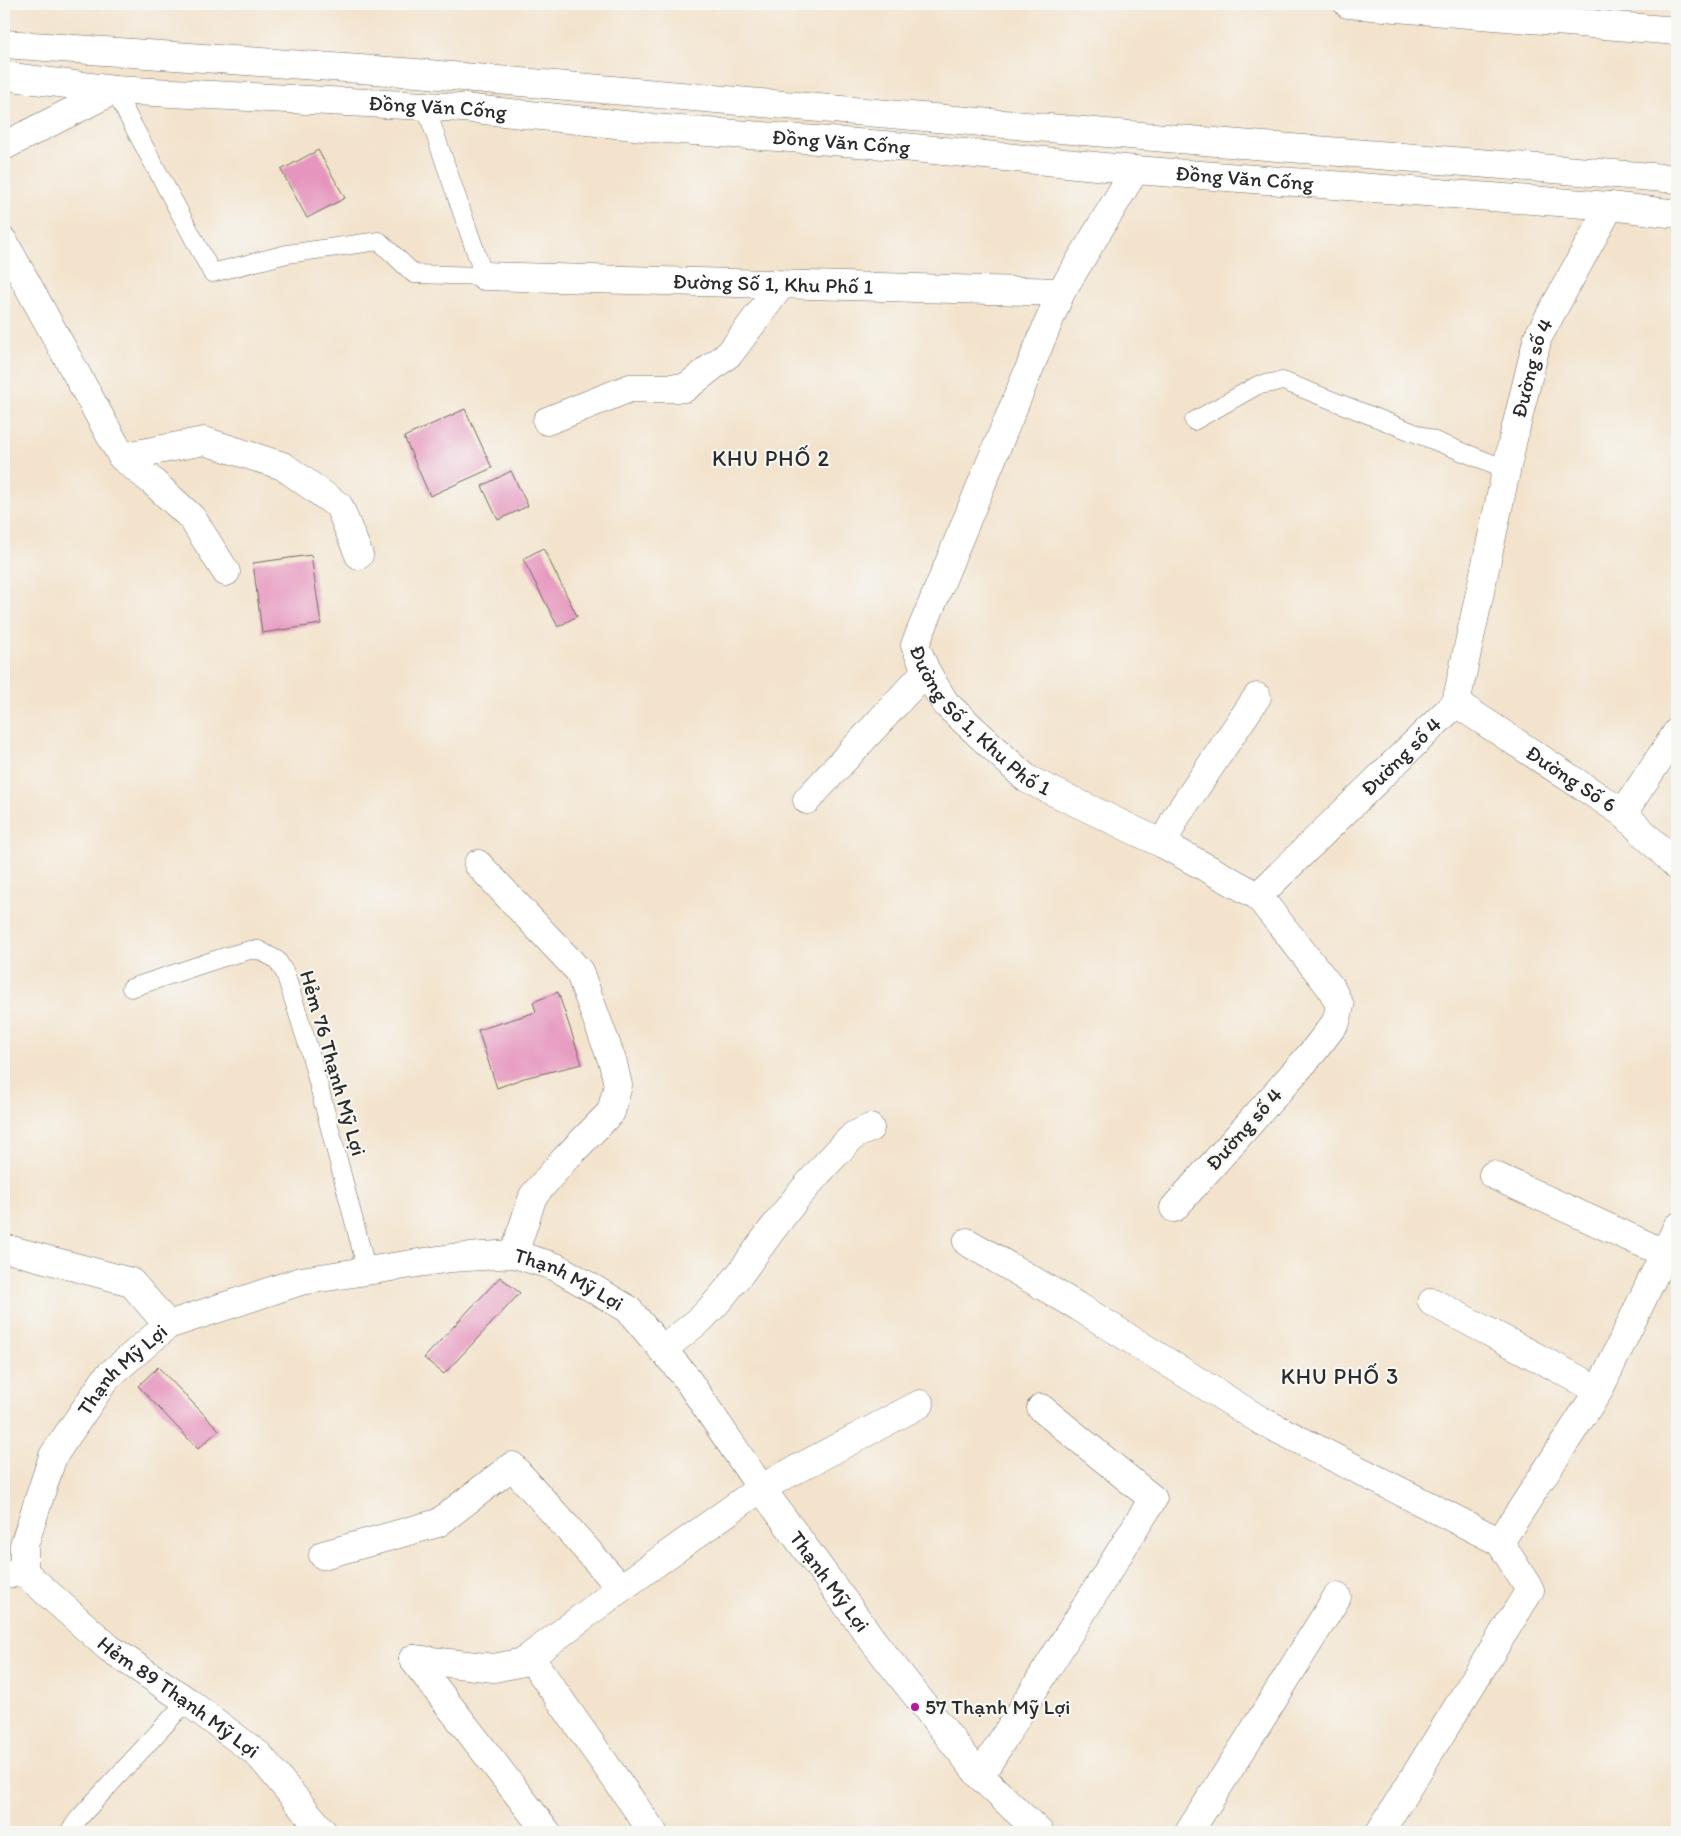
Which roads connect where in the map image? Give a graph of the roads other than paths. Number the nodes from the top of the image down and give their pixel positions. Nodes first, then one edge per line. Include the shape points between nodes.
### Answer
1 (1348, 4) edge
2 (1677, 30) edge
3 (4, 44) edge
4 (120, 52) junction
5 (4, 76) edge
6 (114, 90) junction
7 (425, 106) junction
8 (1141, 136) junction
9 (4, 146) edge
10 (1135, 170) junction
11 (1622, 174) junction
12 (1677, 179) edge
13 (1610, 206) junction
14 (1677, 214) edge
15 (4, 242) edge
16 (484, 276) junction
17 (781, 285) junction
18 (1061, 292) junction
19 (547, 421) dead end
20 (1194, 421) dead end
21 (122, 457) junction
22 (1506, 469) junction
23 (359, 555) dead end
24 (226, 572) dead end
25 (926, 671) junction
26 (1257, 697) dead end
27 (1456, 703) junction
28 (1677, 732) edge
29 (807, 800) dead end
30 (1623, 813) junction
31 (1163, 844) junction
32 (478, 864) dead end
33 (1677, 866) edge
34 (1258, 896) junction
35 (131, 988) dead end
36 (870, 1128) dead end
37 (1493, 1174) dead end
38 (1174, 1208) dead end
39 (1677, 1227) edge
40 (967, 1242) dead end
41 (4, 1248) edge
42 (1664, 1253) junction
43 (514, 1254) junction
44 (367, 1271) junction
45 (1432, 1302) dead end
46 (168, 1324) junction
47 (662, 1350) junction
48 (1599, 1390) junction
49 (920, 1404) dead end
50 (1041, 1408) dead end
51 (761, 1488) junction
52 (1500, 1542) junction
53 (323, 1555) dead end
54 (14, 1573) edge
55 (621, 1588) junction
56 (1337, 1597) dead end
57 (530, 1657) junction
58 (187, 1700) junction
59 (980, 1776) junction
60 (69, 1832) edge
61 (323, 1832) edge
62 (548, 1832) edge
63 (653, 1832) edge
64 (1039, 1832) edge
65 (1189, 1832) edge
66 (1380, 1832) edge

1 - 2 street
3 - 4 street, Đồng Văn Cống
4 - 6 street
4 - 8 street, Đồng Văn Cống via 417,73
5 - 6 street, Đồng Văn Cống
6 - 7 street, Đồng Văn Cống
6 - 9 street
6 - 16 lane via 212,273 287,254 379,242 414,274
7 - 10 street, Đồng Văn Cống
7 - 16 lane
8 - 10 street
8 - 11 street, Đồng Văn Cống
10 - 13 street, Đồng Văn Cống
10 - 18 street, Đường Số 1, Khu Phố 1
11 - 12 street, Đồng Văn Cống
11 - 13 street, Đường số 4
13 - 14 street, Đồng Văn Cống
13 - 22 street, Đường số 4 via 1538,337
15 - 21 street
16 - 17 street, Đường Số 1, Khu Phố 1
17 - 18 street, Đường Số 1, Khu Phố 1
17 - 19 street via 730,353 685,388 630,388
18 - 25 street, Đường Số 1, Khu Phố 1 via 915,645
20 - 22 lane via 1258,385 1283,381
21 - 23 street via 204,441 283,466 339,506
21 - 24 street via 192,518
22 - 27 street, Đường số 4
25 - 29 street
25 - 31 street, Đường Số 1, Khu Phố 1 via 945,703 1027,779
26 - 31 street via 1176,817
27 - 30 street, Đường Số 6
27 - 34 street, Đường số 4
28 - 30 street
30 - 33 street, Đường Số 6
31 - 34 street, Đường Số 1, Khu Phố 1
32 - 43 street via 579,971 618,1084 611,1112 533,1196
34 - 38 street, Đường số 4 via 1331,988 1340,1006 1336,1022
35 - 44 lane, Hẻm 76 Thạnh Mỹ Lợi via 250,950 259,950 277,960 285,974 310,1052
36 - 47 street via 853,1136 827,1163 719,1300
37 - 42 street
39 - 42 street
40 - 52 street via 1079,1307 1260,1420
41 - 46 street via 131,1282
42 - 48 street
43 - 44 street, Thạnh Mỹ Lợi via 451,1258
43 - 47 street, Thạnh Mỹ Lợi via 556,1266 628,1309
44 - 46 street, Thạnh Mỹ Lợi via 301,1281
45 - 48 street
46 - 54 street, Thạnh Mỹ Lợi via 107,1377 53,1456
47 - 51 street, Thạnh Mỹ Lợi via 685,1376
48 - 52 street
49 - 51 street
50 - 59 street via 1152,1499
51 - 55 street
51 - 59 street, Thạnh Mỹ Lợi via 874,1642
52 - 66 street via 1530,1590
53 - 55 street via 438,1523 512,1466
54 - 58 street, Hẻm 89 Thạnh Mỹ Lợi via 109,1648
55 - 57 street
56 - 65 street
57 - 62 street via 523,1662 494,1668 414,1659
57 - 63 street
58 - 60 lane
58 - 61 street, Hẻm 89 Thạnh Mỹ Lợi via 259,1755
59 - 64 street, Thạnh Mỹ Lợi

